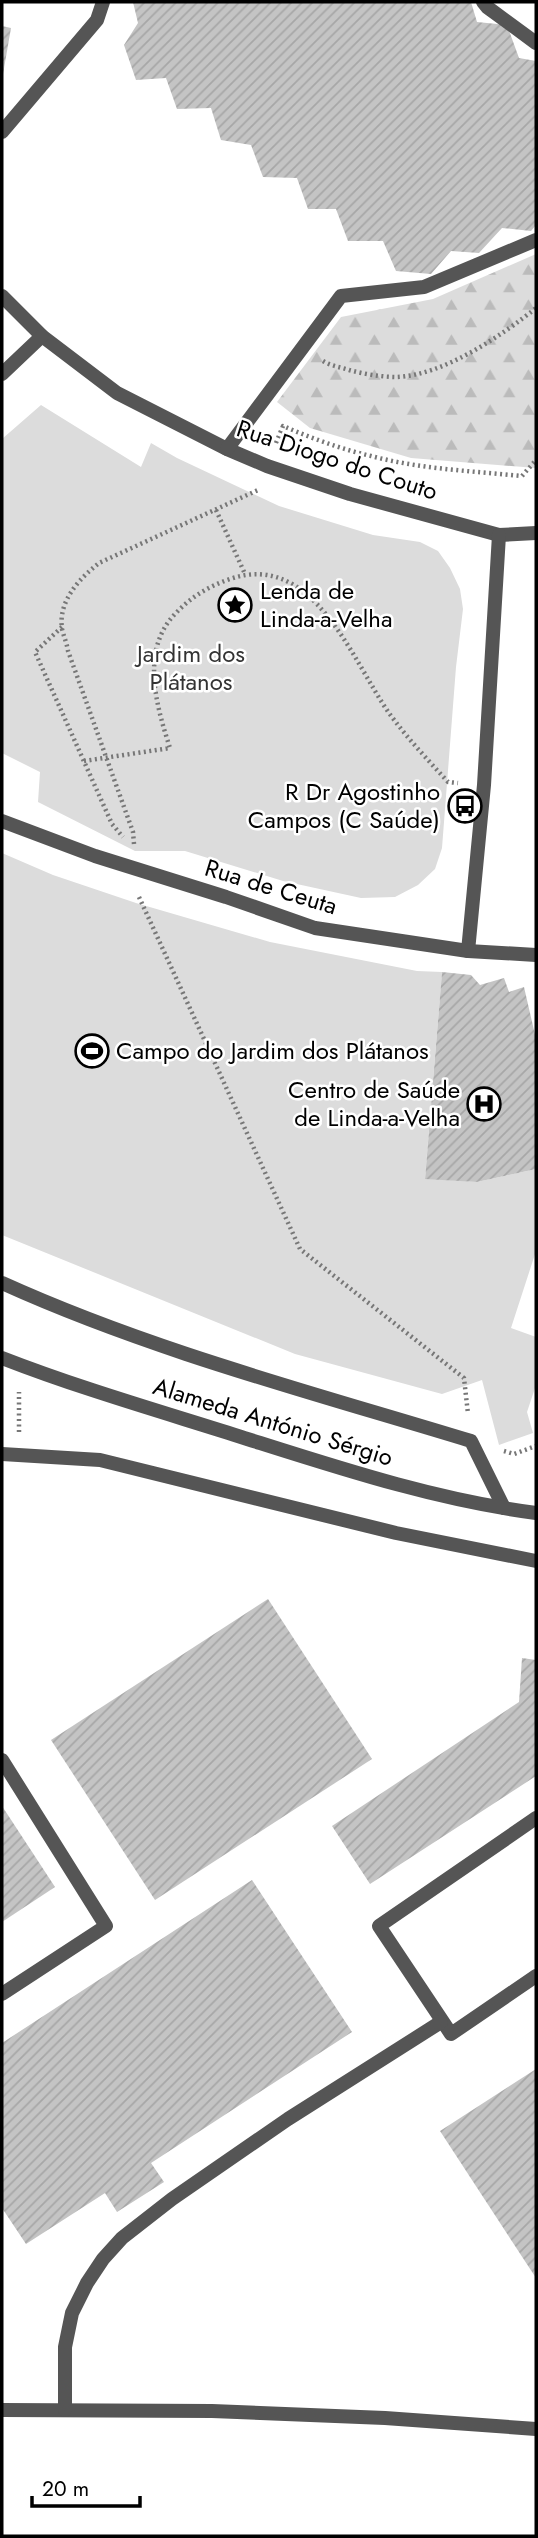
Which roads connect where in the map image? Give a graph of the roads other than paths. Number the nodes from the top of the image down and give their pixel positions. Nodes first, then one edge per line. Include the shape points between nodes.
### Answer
1 (103, 2) edge
2 (483, 2) edge
3 (536, 43) edge
4 (2, 132) edge
5 (536, 240) edge
6 (2, 296) edge
7 (41, 336) junction
8 (2, 374) edge
9 (227, 450) junction
10 (536, 533) edge
11 (499, 535) junction
12 (2, 821) edge
13 (468, 951) junction
14 (536, 955) edge
15 (2, 1283) edge
16 (2, 1358) edge
17 (2, 1454) edge
18 (504, 1508) junction
19 (536, 1513) edge
20 (536, 1561) edge
21 (2, 1760) edge
22 (536, 1818) edge
23 (536, 1976) edge
24 (2, 1994) edge
25 (441, 2022) junction
26 (2, 2410) edge
27 (65, 2410) junction
28 (536, 2429) edge

1 - 4 street via 96,20
2 - 3 street
5 - 9 street via 424,287 341,296
6 - 7 street, Rua Diogo do Couto
7 - 8 street
7 - 9 street, Rua Diogo do Couto via 117,393
9 - 11 street, Rua Diogo do Couto via 350,494
10 - 11 street, Rua Diogo do Couto
11 - 13 street via 484,785
12 - 13 street, Rua de Ceuta via 315,928
13 - 14 street, Rua de Ceuta
15 - 18 street via 52,1306 208,1361 471,1441
16 - 18 street, Alameda António Sérgio via 342,1469
17 - 20 street via 100,1460 396,1533
18 - 19 street, Alameda António Sérgio
21 - 24 street via 106,1926
22 - 25 street via 379,1926
23 - 25 street via 451,2034
25 - 27 street via 288,2119 122,2238 87,2283 72,2313 65,2347
26 - 27 street
27 - 28 street via 239,2412

